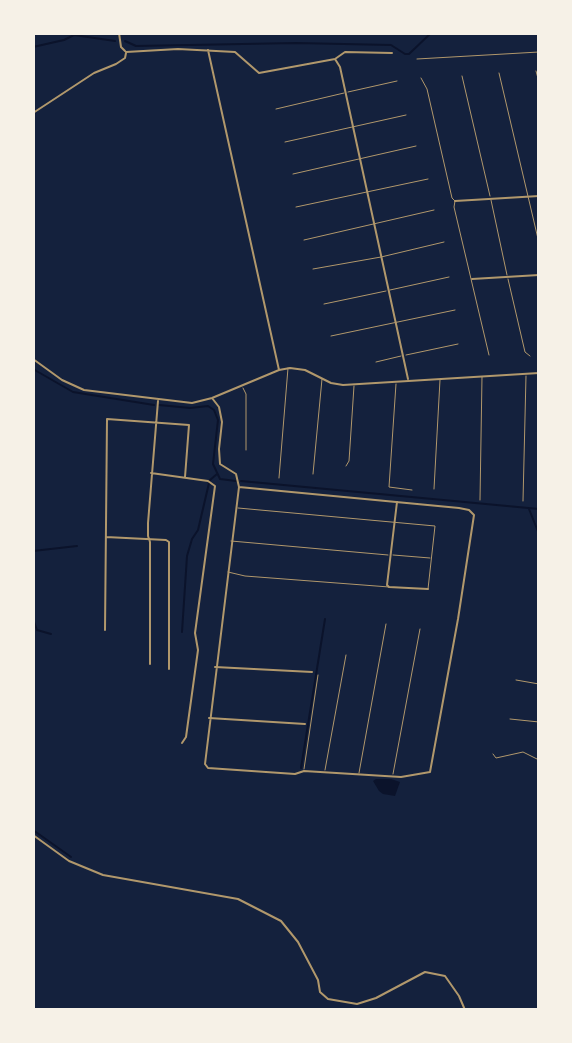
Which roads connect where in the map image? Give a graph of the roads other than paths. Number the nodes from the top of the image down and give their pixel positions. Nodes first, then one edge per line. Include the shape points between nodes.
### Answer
1 (119, 33) edge
2 (208, 50) junction
3 (126, 52) junction
4 (539, 52) edge
5 (393, 53) dead end
6 (335, 59) junction
7 (417, 59) dead end
8 (536, 71) dead end
9 (499, 73) dead end
10 (462, 76) dead end
11 (421, 79) dead end
12 (397, 81) dead end
13 (539, 82) edge
14 (346, 93) junction
15 (276, 109) dead end
16 (33, 113) edge
17 (406, 116) dead end
18 (352, 127) junction
19 (285, 142) dead end
20 (416, 146) dead end
21 (360, 159) junction
22 (293, 174) dead end
23 (428, 179) dead end
24 (366, 191) junction
25 (539, 196) edge
26 (527, 197) junction
27 (491, 198) junction
28 (455, 201) junction
29 (296, 207) dead end
30 (434, 210) dead end
31 (374, 224) junction
32 (304, 240) dead end
33 (444, 242) dead end
34 (539, 243) edge
35 (381, 257) junction
36 (313, 269) dead end
37 (539, 275) edge
38 (507, 276) junction
39 (449, 277) dead end
40 (472, 279) junction
41 (388, 290) junction
42 (324, 304) dead end
43 (455, 310) dead end
44 (396, 323) junction
45 (331, 336) dead end
46 (458, 344) dead end
47 (489, 355) dead end
48 (403, 356) junction
49 (530, 356) dead end
50 (33, 359) edge
51 (376, 362) dead end
52 (288, 368) junction
53 (279, 370) junction
54 (539, 373) edge
55 (526, 374) junction
56 (482, 377) junction
57 (322, 379) junction
58 (408, 380) junction
59 (440, 380) junction
60 (396, 381) junction
61 (354, 384) junction
62 (241, 386) junction
63 (212, 398) junction
64 (158, 400) junction
65 (156, 421) junction
66 (246, 450) dead end
67 (346, 466) dead end
68 (151, 473) junction
69 (313, 474) dead end
70 (185, 477) junction
71 (279, 478) dead end
72 (239, 487) junction
73 (434, 489) dead end
74 (412, 490) dead end
75 (480, 500) dead end
76 (523, 500) dead end
77 (397, 501) junction
78 (236, 508) junction
79 (396, 522) junction
80 (105, 537) junction
81 (149, 538) junction
82 (231, 541) junction
83 (392, 555) junction
84 (432, 558) junction
85 (228, 572) junction
86 (389, 587) junction
87 (428, 589) joint
88 (386, 624) dead end
89 (420, 629) dead end
90 (105, 630) dead end
91 (346, 655) dead end
92 (150, 664) dead end
93 (215, 667) junction
94 (169, 669) dead end
95 (312, 672) dead end
96 (318, 675) dead end
97 (516, 681) dead end
98 (539, 684) edge
99 (209, 718) junction
100 (510, 719) dead end
101 (539, 722) edge
102 (305, 724) dead end
103 (182, 743) dead end
104 (493, 754) dead end
105 (539, 760) edge
106 (304, 771) junction
107 (324, 772) junction
108 (359, 774) junction
109 (393, 776) junction
110 (33, 835) edge
111 (465, 1010) edge

1 - 3 street
2 - 3 street
2 - 6 street via 238,53 255,72 264,73
2 - 53 street
3 - 16 street via 116,64
4 - 7 lane
5 - 6 street via 345,52
6 - 14 street
8 - 13 lane
9 - 26 lane
10 - 27 lane
11 - 28 lane
12 - 14 lane
14 - 15 lane
14 - 18 street
17 - 18 lane
18 - 19 lane
18 - 21 street
20 - 21 lane
21 - 22 lane
21 - 24 street
23 - 24 lane
24 - 29 lane
24 - 31 street
25 - 26 street
26 - 27 street
26 - 34 lane
27 - 28 street
27 - 38 lane
28 - 40 lane
30 - 31 lane
31 - 32 lane
31 - 35 street
33 - 35 lane
35 - 36 lane
35 - 41 street
37 - 38 street
38 - 40 street
38 - 49 lane via 525,352
39 - 41 lane
40 - 47 lane
41 - 42 lane
41 - 44 street
43 - 44 lane
44 - 45 lane
44 - 48 street
46 - 48 lane
48 - 51 lane
48 - 58 street
50 - 64 street via 84,390
52 - 53 street
52 - 57 street
52 - 71 lane
53 - 62 street
54 - 55 street
55 - 56 street
55 - 76 lane
56 - 59 street
56 - 75 lane
57 - 61 street
57 - 69 lane
58 - 59 street
58 - 60 street
59 - 73 lane
60 - 61 street
60 - 74 lane via 389,487
61 - 67 lane
62 - 63 street
62 - 66 lane via 246,394
63 - 64 street via 192,403
63 - 72 street via 222,422 220,464 236,474
64 - 65 street
65 - 68 street
65 - 70 street via 189,425
65 - 80 street via 107,419
68 - 70 street
68 - 81 street
70 - 103 street via 212,482 215,492 195,633 198,650
72 - 77 street
72 - 78 street
77 - 79 street
77 - 109 street via 469,510 474,523 431,770
78 - 79 lane
78 - 82 street
79 - 83 street
79 - 84 lane via 435,526
80 - 81 street
80 - 90 street
81 - 92 street
81 - 94 street via 169,542
82 - 83 lane
82 - 85 street
83 - 84 lane
83 - 86 street
84 - 87 lane
85 - 86 lane
85 - 93 street
86 - 87 street
88 - 108 lane
89 - 109 lane
91 - 107 lane
93 - 95 street
93 - 99 street
96 - 106 lane
97 - 98 lane
99 - 102 street
99 - 106 street via 208,768
100 - 101 lane
104 - 105 lane via 496,758 523,752
106 - 107 street
107 - 108 street
108 - 109 street
110 - 111 street via 69,861 103,876 227,896 281,921 298,942 320,992 328,999 357,1004 425,972 445,976

